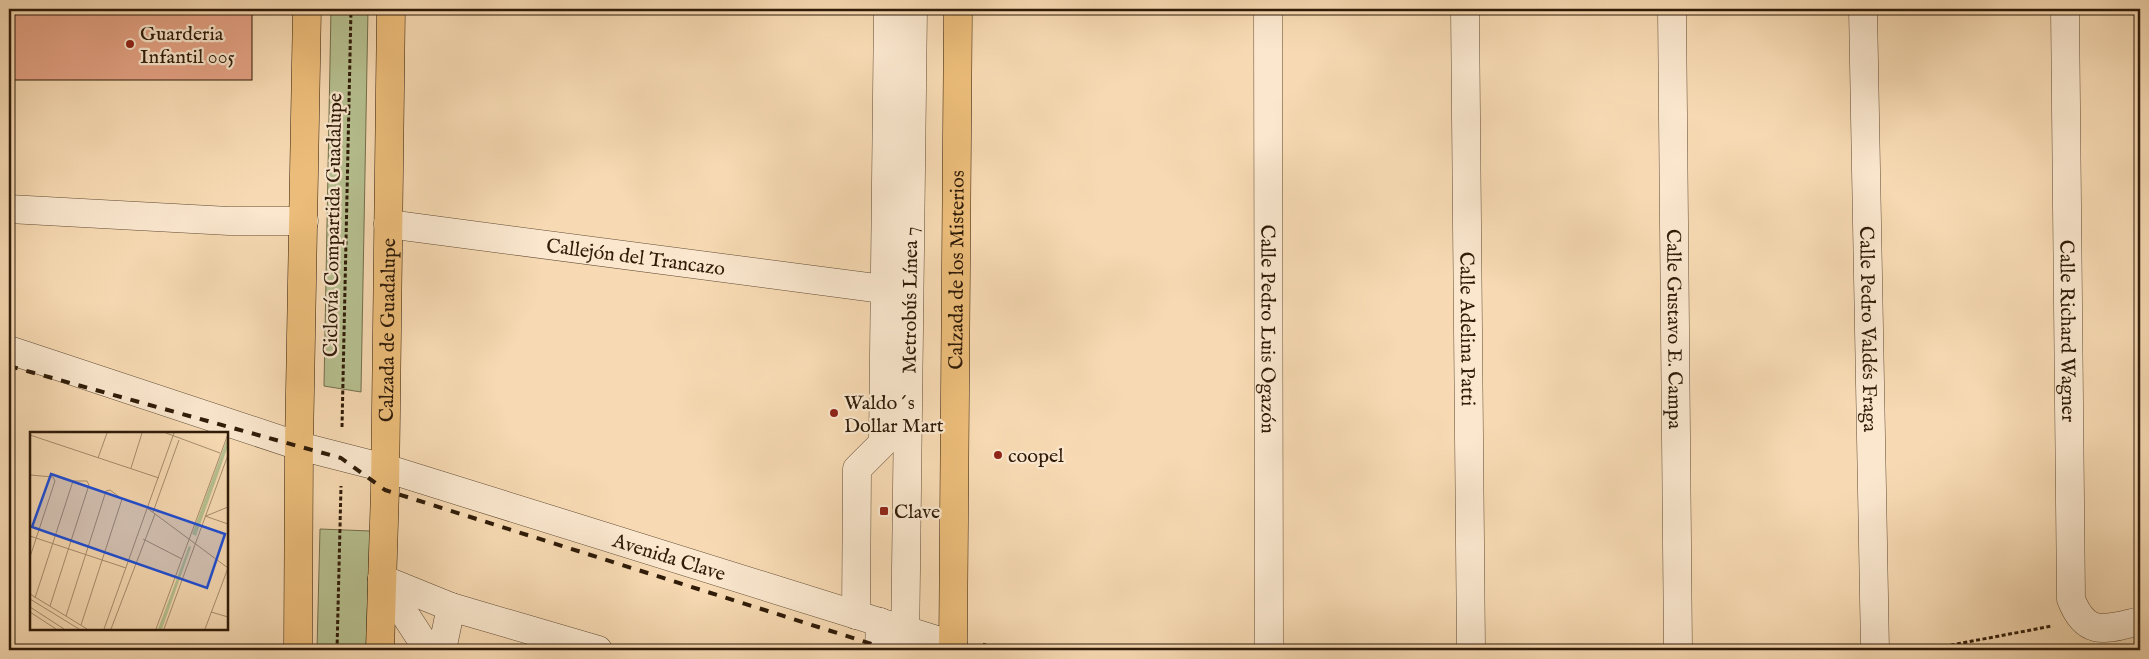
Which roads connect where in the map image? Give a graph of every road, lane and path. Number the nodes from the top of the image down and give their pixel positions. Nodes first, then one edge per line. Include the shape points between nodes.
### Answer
1 (307, 9) edge
2 (351, 9) edge
3 (391, 9) edge
4 (888, 9) edge
5 (913, 9) edge
6 (958, 9) edge
7 (1268, 9) edge
8 (1465, 9) edge
9 (1672, 9) edge
10 (1863, 9) edge
11 (2066, 9) edge
12 (9, 209) edge
13 (304, 221) junction
14 (388, 224) junction
15 (883, 289) junction
16 (9, 350) edge
17 (342, 432) dead end
18 (299, 446) junction
19 (386, 468) junction
20 (341, 504) dead end
21 (382, 579) junction
22 (451, 607) junction
23 (2076, 612) junction
24 (868, 618) junction
25 (2140, 621) edge
26 (905, 640) edge
27 (953, 648) edge
28 (298, 650) edge
29 (337, 650) edge
30 (380, 650) edge
31 (426, 650) edge
32 (442, 650) edge
33 (598, 650) edge
34 (879, 650) edge
35 (1269, 650) edge
36 (1471, 650) edge
37 (1678, 650) edge
38 (1875, 650) edge
39 (1926, 650) edge

1 - 13 main road
2 - 17 path, Ciclovía Compartida Guadalupe
3 - 14 main road, Calzada de Guadalupe
4 - 15 street
5 - 26 street, Metrobús Línea 7
6 - 27 main road, Calzada de los Misterios
7 - 35 street, Calle Pedro Luis Ogazón
8 - 36 street, Calle Adelina Patti
9 - 37 street, Calle Gustavo E. Campa
10 - 38 street, Calle Pedro Valdés Fraga
11 - 23 street, Calle Richard Wagner via 2071,599
12 - 13 street via 228,221
13 - 18 main road
14 - 15 street, Callejón del Trancazo
14 - 19 main road, Calzada de Guadalupe
15 - 24 street via 883,443 857,468
16 - 18 street, Avenida Clave
18 - 19 street, Avenida Clave
18 - 28 main road
19 - 21 main road, Calzada de Guadalupe
19 - 24 street, Avenida Clave
20 - 29 path
21 - 22 street
21 - 30 main road, Calzada de Guadalupe
21 - 31 street
22 - 32 street
22 - 33 street
23 - 25 street via 2085,623 2096,627 2111,628
23 - 39 path via 2052,626
24 - 26 street, Avenida Clave
24 - 34 street
26 - 27 street, Avenida Clave

